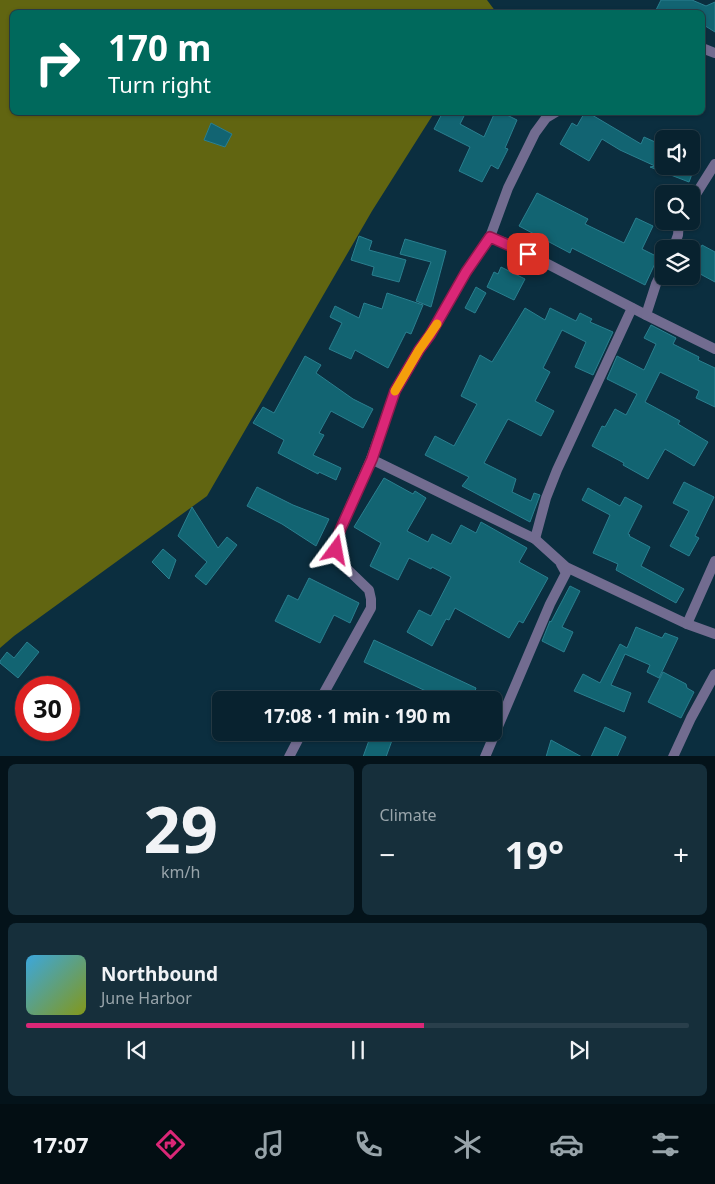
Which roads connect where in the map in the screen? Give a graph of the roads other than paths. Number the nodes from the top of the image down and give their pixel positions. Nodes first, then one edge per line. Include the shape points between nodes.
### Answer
1 (551, 115) edge
2 (715, 164) edge
3 (700, 188) edge
4 (490, 237) junction
5 (656, 285) edge
6 (632, 308) junction
7 (646, 315) junction
8 (715, 349) edge
9 (372, 459) junction
10 (535, 539) junction
11 (715, 561) edge
12 (561, 563) junction
13 (687, 624) junction
14 (715, 634) edge
15 (715, 674) edge
16 (325, 691) edge
17 (297, 741) edge
18 (289, 756) edge
19 (485, 756) edge
20 (673, 756) edge

1 - 4 street via 535,132 524,154
2 - 3 street
4 - 6 street
4 - 9 street via 395,391
5 - 7 street
6 - 7 street
6 - 10 street via 557,470
7 - 8 street
9 - 10 street
9 - 16 street via 336,542 336,550 344,566 369,590 371,608
10 - 12 street
11 - 13 street
12 - 13 street
12 - 19 street via 566,573
13 - 14 street
15 - 20 street
17 - 18 street

